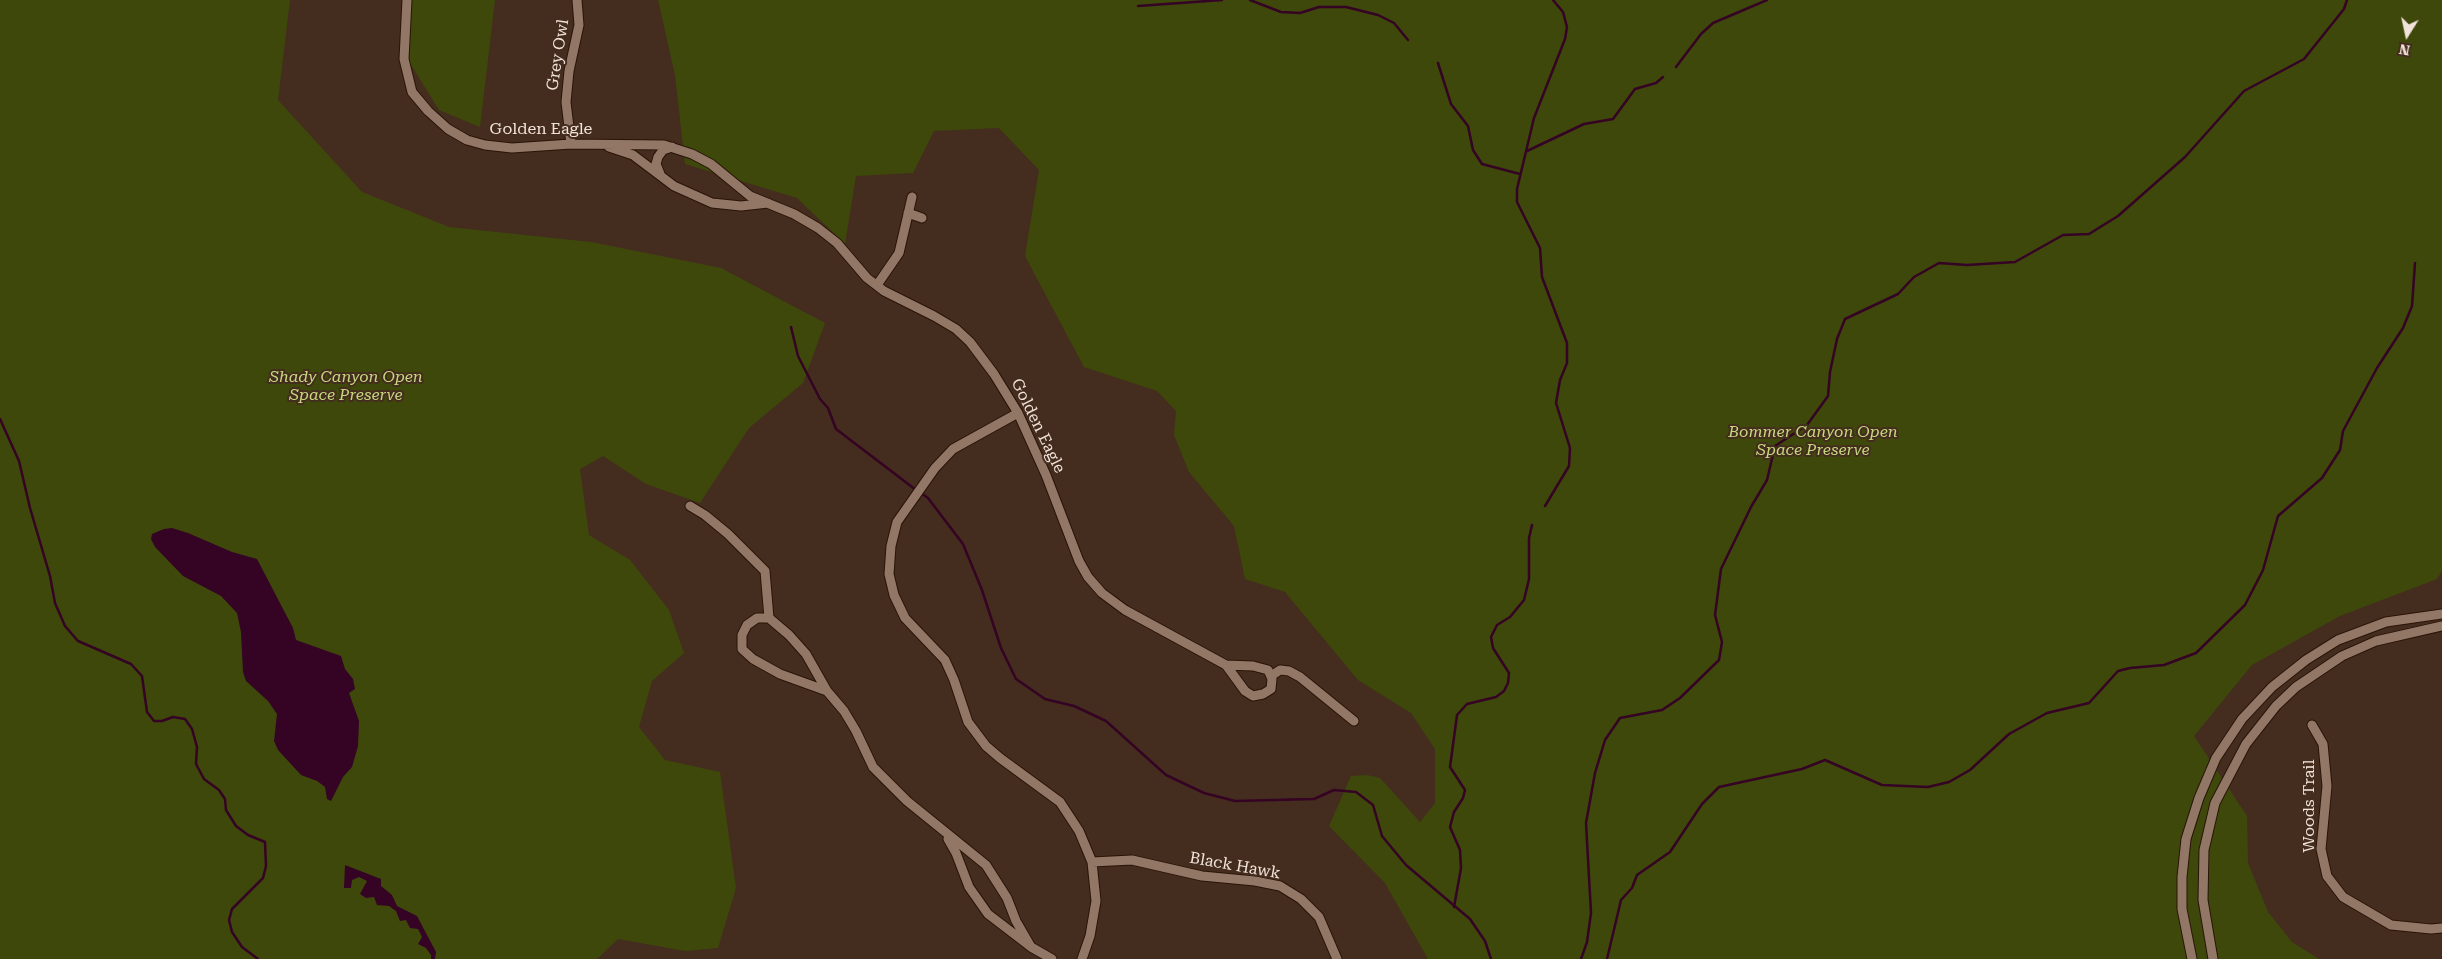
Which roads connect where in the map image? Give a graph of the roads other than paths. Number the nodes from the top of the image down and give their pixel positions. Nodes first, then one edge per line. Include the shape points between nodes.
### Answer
1 (407, 0) edge
2 (577, 0) edge
3 (571, 144) junction
4 (602, 144) junction
5 (672, 147) junction
6 (661, 176) junction
7 (912, 197) dead end
8 (771, 203) junction
9 (908, 213) junction
10 (922, 218) dead end
11 (877, 285) junction
12 (1018, 413) junction
13 (690, 506) dead end
14 (2442, 614) edge
15 (769, 618) junction
16 (2442, 626) edge
17 (1226, 665) junction
18 (1270, 676) junction
19 (827, 691) junction
20 (1354, 721) dead end
21 (2312, 725) dead end
22 (944, 832) junction
23 (1092, 862) junction
24 (2442, 928) edge
25 (1031, 947) junction
26 (1052, 959) edge
27 (1082, 959) edge
28 (1337, 959) edge
29 (2192, 959) edge
30 (2212, 959) edge

1 - 3 street, Golden Eagle via 404,59 412,92 448,129 485,146 512,148
2 - 3 street, Grey Owl via 579,25 566,102
3 - 4 street, Golden Eagle
4 - 5 street, Golden Eagle
4 - 6 street, Golden Eagle via 633,155
5 - 6 street via 663,150 658,157 656,164
5 - 8 street, Golden Eagle via 711,164 750,196
6 - 8 street, Golden Eagle via 689,194 712,203 741,206
7 - 9 street
8 - 11 street, Golden Eagle via 818,228 838,243
9 - 10 street
9 - 11 street via 899,254
11 - 12 street, Golden Eagle via 956,329 994,374
12 - 17 street, Golden Eagle via 1088,577 1102,593 1125,610
12 - 23 street via 953,449 935,468 897,522 889,574 905,618 945,660 968,722 986,746 1060,802 1079,831
13 - 15 street via 728,534 765,571
14 - 29 street via 2386,622 2338,640 2272,687 2242,719 2216,758 2186,839 2182,909
15 - 19 street via 806,654
15 - 19 street via 757,618 747,625 742,635 742,649 780,674
16 - 30 street via 2376,641 2342,656 2296,687 2276,706 2246,744 2215,803 2204,850 2203,900
17 - 18 street, Golden Eagle via 1253,666 1268,670
17 - 18 street, Golden Eagle via 1245,691 1253,696 1271,689
18 - 20 street via 1280,670 1289,671
19 - 22 street via 852,725 873,767 885,782
21 - 24 street, Woods Trail via 2323,744 2327,786 2322,849 2327,876 2343,897 2391,924
22 - 25 street via 986,865 1007,898
22 - 25 street via 969,887 984,909
23 - 27 street via 1095,919
23 - 28 street, Black Hawk via 1132,860 1202,876 1280,886 1301,899 1319,917
25 - 26 street

